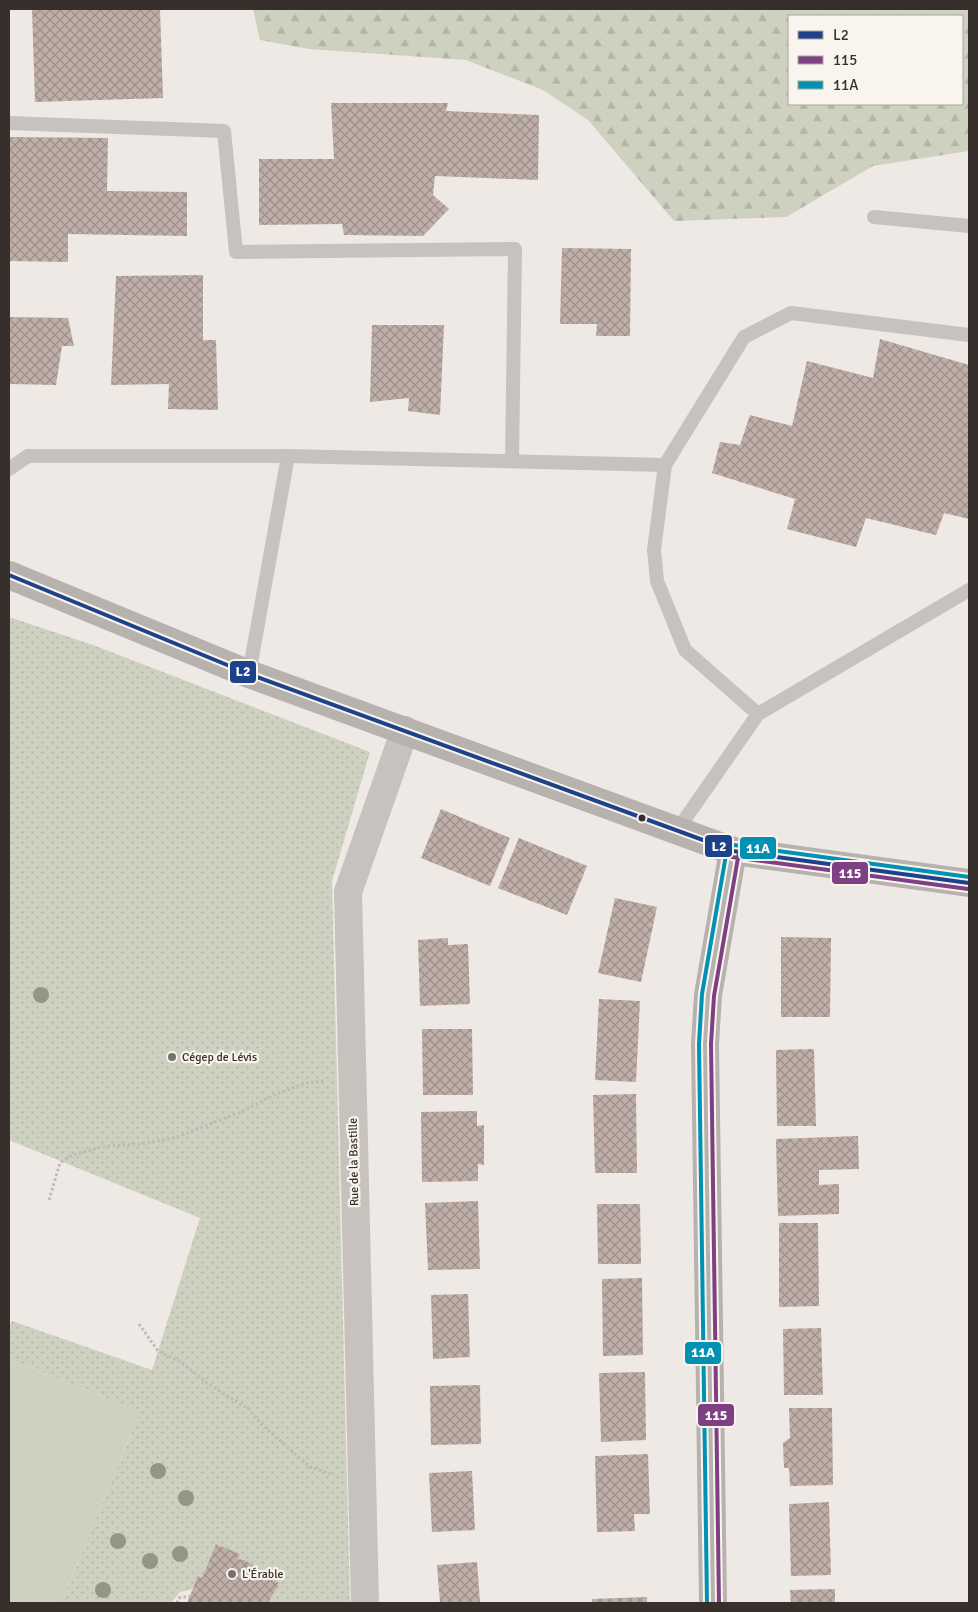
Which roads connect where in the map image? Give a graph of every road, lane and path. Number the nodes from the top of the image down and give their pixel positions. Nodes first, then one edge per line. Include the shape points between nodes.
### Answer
1 (9, 123) edge
2 (874, 217) dead end
3 (969, 226) edge
4 (969, 335) edge
5 (288, 456) junction
6 (512, 461) junction
7 (665, 465) junction
8 (9, 468) edge
9 (9, 575) edge
10 (969, 590) edge
11 (249, 674) junction
12 (758, 714) junction
13 (405, 730) junction
14 (676, 832) junction
15 (733, 851) junction
16 (969, 883) edge
17 (352, 1077) junction
18 (49, 1200) dead end
19 (139, 1324) dead end
20 (362, 1479) junction
21 (190, 1596) dead end
22 (177, 1603) edge
23 (365, 1603) edge
24 (713, 1603) edge

1 - 6 lane via 224,131 236,252 515,249
2 - 3 lane
4 - 7 lane via 791,313 744,337
5 - 6 lane
5 - 8 lane via 28,456
5 - 11 lane
6 - 7 lane
7 - 12 lane via 654,550 657,581 685,650
9 - 11 street
10 - 12 lane
11 - 13 street
12 - 14 lane
13 - 14 street
13 - 17 street, Rue de la Bastille via 348,892
14 - 15 street
15 - 16 street
15 - 24 street via 708,995 706,1044
17 - 18 path via 306,1083 174,1138 106,1146 72,1154 60,1163
17 - 20 street, Rue de la Bastille
19 - 20 path via 158,1351 181,1362 250,1410 260,1423 310,1467 332,1475
20 - 23 street, Rue de la Bastille
21 - 22 path via 179,1598

